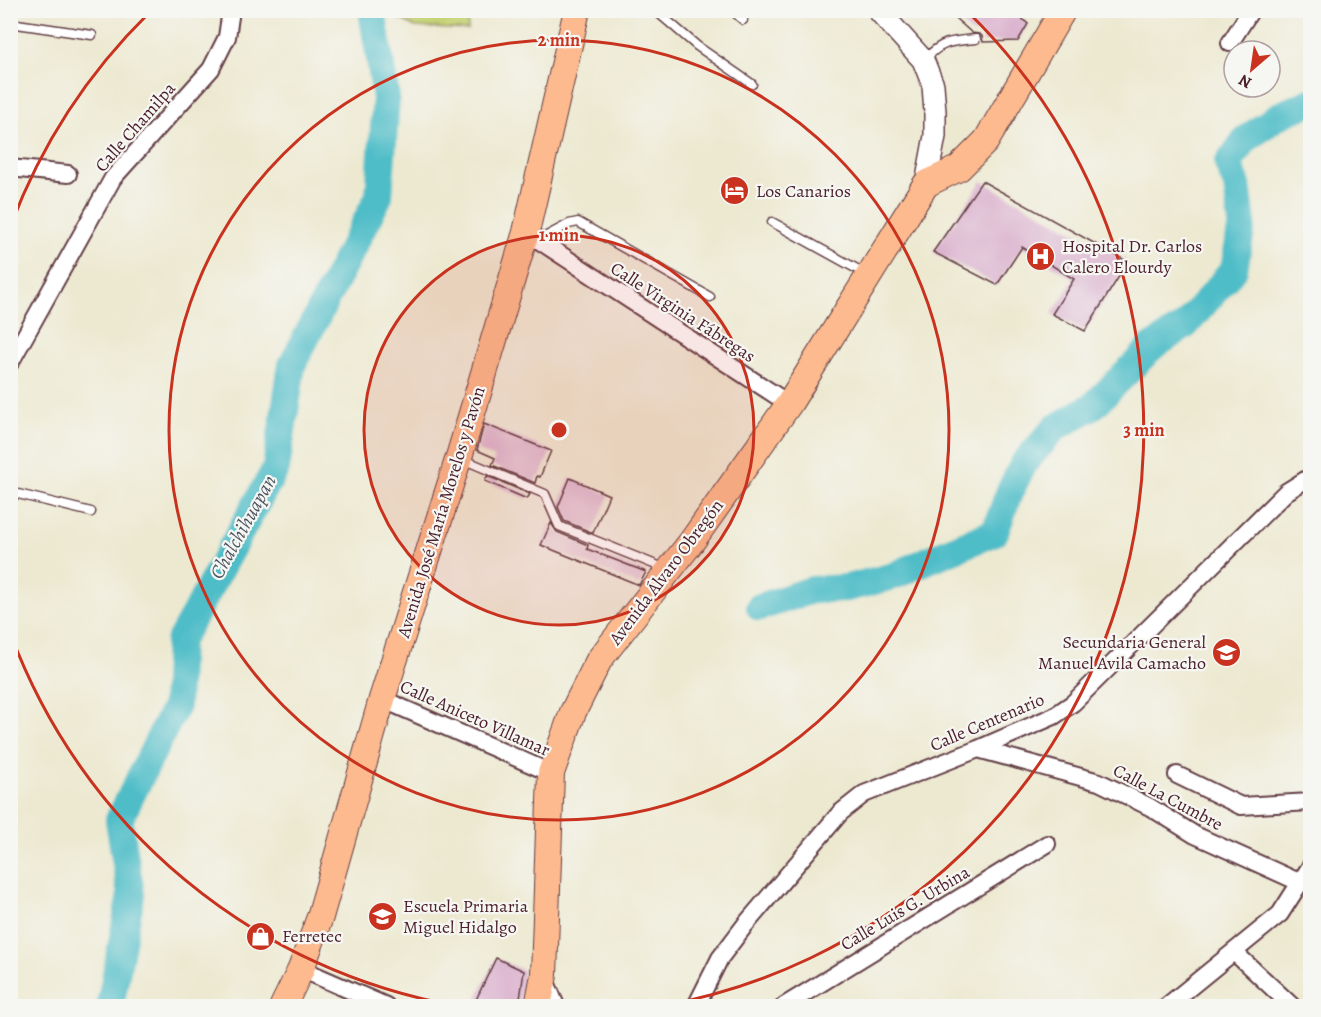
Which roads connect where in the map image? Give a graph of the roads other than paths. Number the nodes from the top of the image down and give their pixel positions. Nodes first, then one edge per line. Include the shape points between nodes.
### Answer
1 (231, 10) edge
2 (577, 10) edge
3 (655, 10) edge
4 (732, 10) edge
5 (878, 10) edge
6 (1063, 10) edge
7 (1251, 10) edge
8 (743, 20) dead end
9 (10, 23) edge
10 (92, 35) dead end
11 (976, 39) dead end
12 (1233, 39) edge
13 (923, 60) junction
14 (752, 84) dead end
15 (10, 168) edge
16 (68, 174) dead end
17 (926, 184) junction
18 (772, 222) dead end
19 (532, 236) junction
20 (869, 276) junction
21 (710, 297) dead end
22 (10, 363) edge
23 (789, 404) junction
24 (459, 458) junction
25 (1311, 477) edge
26 (10, 492) edge
27 (92, 512) dead end
28 (669, 571) junction
29 (382, 699) junction
30 (978, 749) junction
31 (551, 773) junction
32 (1177, 775) dead end
33 (1311, 802) edge
34 (1047, 844) dead end
35 (1311, 867) edge
36 (1301, 883) junction
37 (1234, 952) junction
38 (301, 969) junction
39 (544, 975) junction
40 (788, 1005) edge
41 (283, 1006) edge
42 (386, 1006) edge
43 (538, 1006) edge
44 (556, 1006) edge
45 (696, 1006) edge
46 (1167, 1006) edge
47 (1292, 1006) edge

1 - 22 street, Calle Chamilpa via 227,37 211,69 113,178
2 - 19 main road, Avenida José María Morelos y Pavón
3 - 14 lane via 696,46
4 - 8 lane
5 - 13 street
6 - 17 main road via 986,141 959,168
7 - 12 street
9 - 10 lane
11 - 13 lane via 941,45
13 - 17 street via 933,85 935,112
15 - 16 street
17 - 20 main road, Avenida Álvaro Obregón
18 - 20 lane
19 - 21 lane via 578,222
19 - 23 street, Calle Virginia Fábregas
19 - 24 main road, Avenida José María Morelos y Pavón
20 - 23 main road, Avenida Álvaro Obregón
23 - 28 main road, Avenida Álvaro Obregón
24 - 28 lane via 545,494 559,526
24 - 29 main road, Avenida José María Morelos y Pavón
25 - 30 street, Calle Centenario via 1286,492 1073,703
26 - 27 lane
28 - 31 main road, Avenida Álvaro Obregón via 599,660 573,712
29 - 31 street, Calle Aniceto Villamar
29 - 38 main road, Avenida José María Morelos y Pavón via 320,917
30 - 36 street, Calle La Cumbre via 1099,782 1195,835
30 - 45 street, Calle Centenario via 864,794 840,813 720,958
31 - 39 main road, Avenida Álvaro Obregón
32 - 33 street via 1241,806
34 - 40 street, Calle Luis G. Urbina
35 - 36 street
36 - 37 street via 1281,914
37 - 46 street
37 - 47 street
38 - 41 main road, Avenida José María Morelos y Pavón
38 - 42 street
39 - 43 main road, Avenida Álvaro Obregón
39 - 44 street

